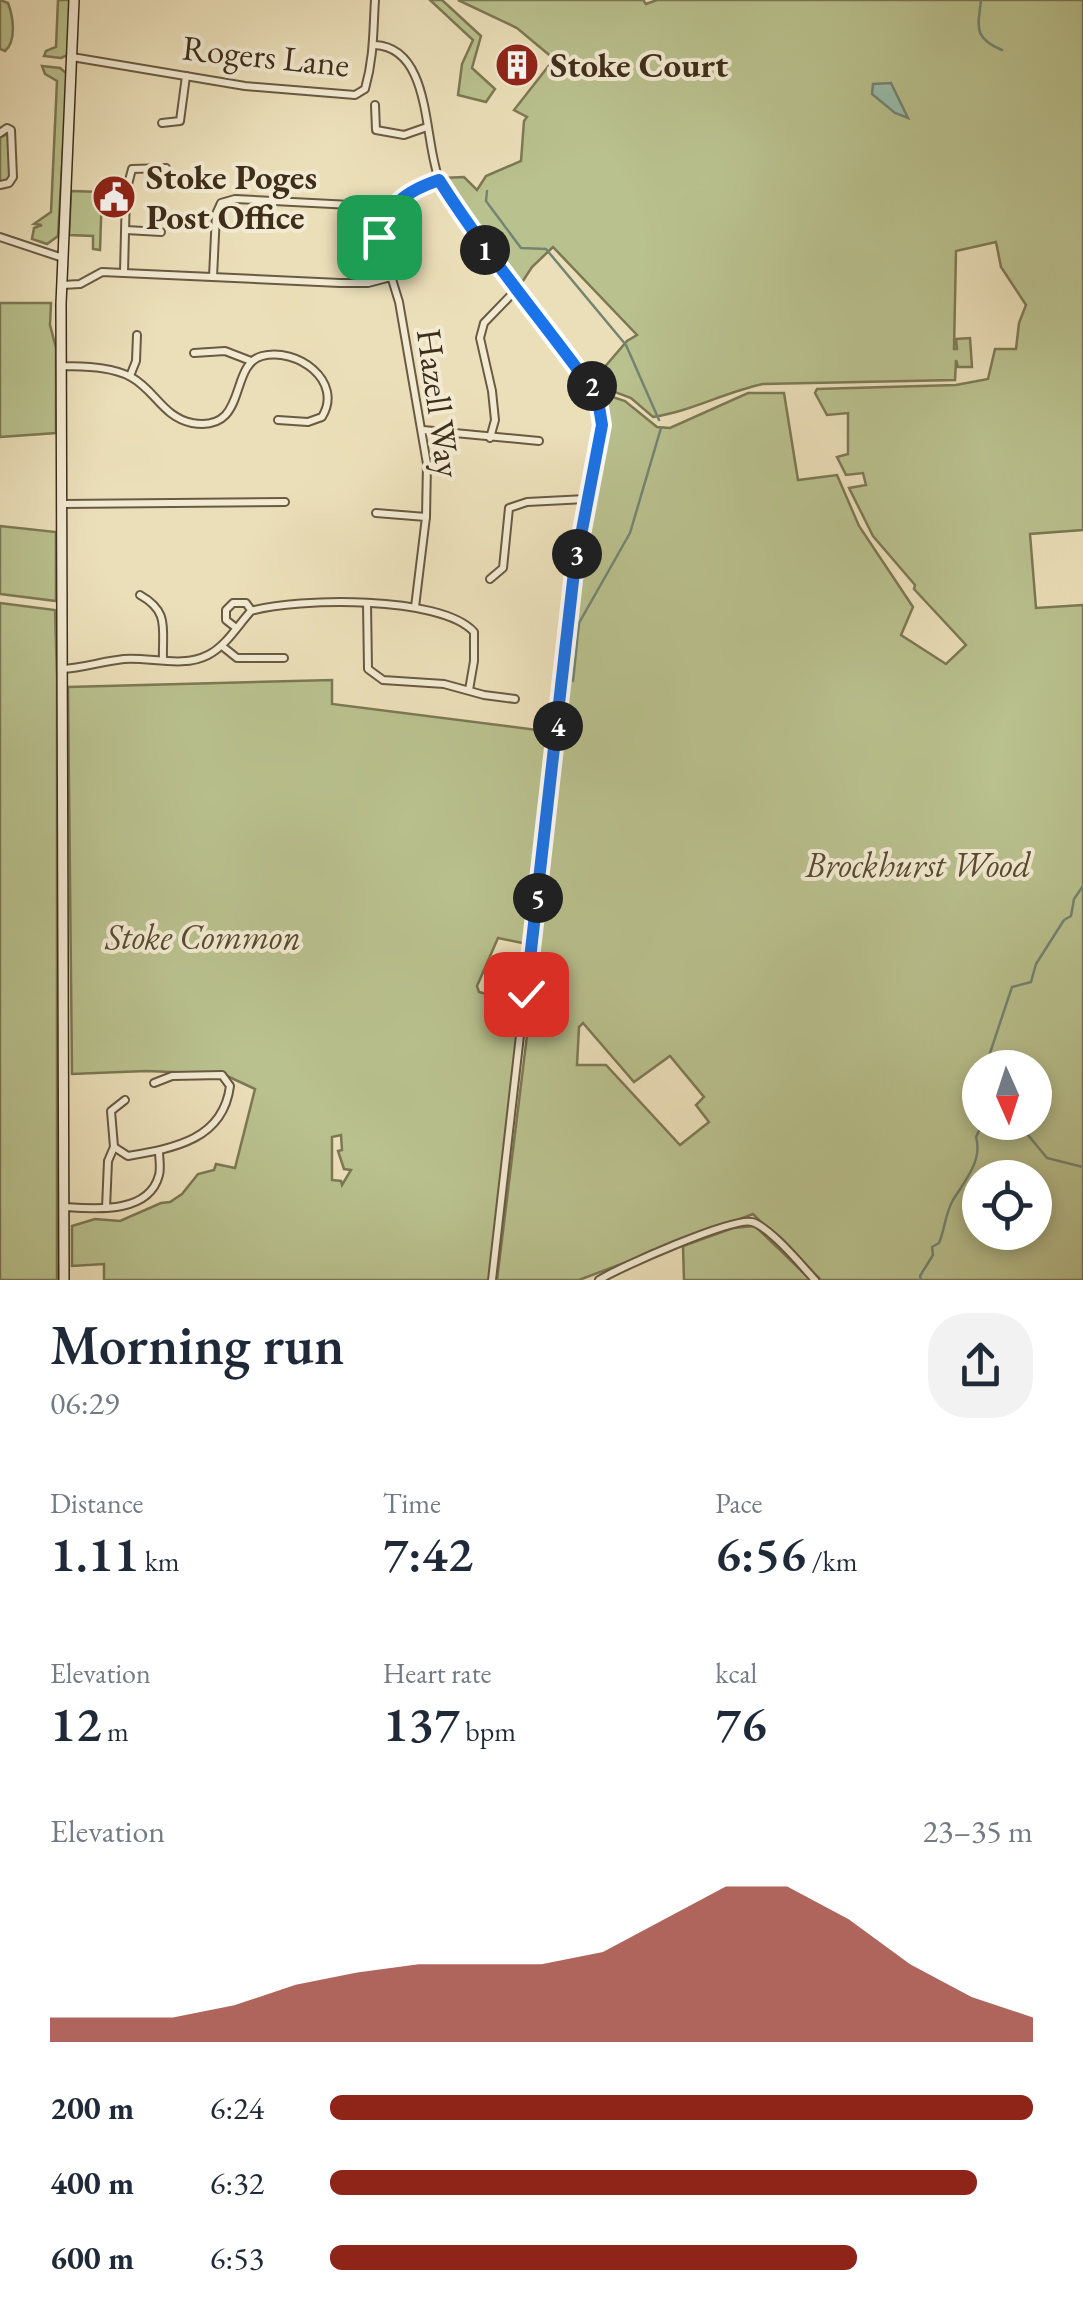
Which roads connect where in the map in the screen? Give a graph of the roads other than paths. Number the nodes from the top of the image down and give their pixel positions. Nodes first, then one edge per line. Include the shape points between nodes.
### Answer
1 (74, 0) edge
2 (375, 0) edge
3 (375, 45) junction
4 (72, 56) junction
5 (186, 76) junction
6 (375, 105) dead end
7 (162, 123) dead end
8 (428, 127) junction
9 (376, 130) junction
10 (0, 133) edge
11 (376, 140) dead end
12 (166, 168) dead end
13 (439, 180) junction
14 (0, 184) edge
15 (390, 207) junction
16 (126, 230) junction
17 (161, 232) dead end
18 (0, 236) edge
19 (63, 258) junction
20 (124, 272) junction
21 (392, 276) junction
22 (213, 277) junction
23 (62, 285) junction
24 (515, 291) junction
25 (137, 335) dead end
26 (194, 353) dead end
27 (251, 361) junction
28 (62, 366) junction
29 (130, 376) junction
30 (278, 420) dead end
31 (423, 430) junction
32 (490, 438) junction
33 (539, 441) dead end
34 (586, 499) junction
35 (286, 502) dead end
36 (62, 504) junction
37 (376, 513) dead end
38 (426, 517) junction
39 (490, 580) dead end
40 (140, 595) dead end
41 (367, 604) junction
42 (415, 607) junction
43 (251, 610) junction
44 (235, 628) junction
45 (222, 646) junction
46 (284, 658) dead end
47 (162, 660) junction
48 (62, 669) junction
49 (469, 690) junction
50 (515, 699) dead end
51 (154, 1082) dead end
52 (125, 1100) dead end
53 (114, 1147) junction
54 (159, 1150) junction
55 (65, 1207) junction
56 (106, 1208) junction
57 (64, 1280) edge
58 (492, 1280) edge
59 (600, 1280) edge
60 (815, 1280) edge

1 - 4 main road
2 - 3 street, Rogers Lane
3 - 5 street, Rogers Lane via 365,89 355,95
3 - 8 street via 396,50 412,70
4 - 5 street, Rogers Lane
4 - 19 main road
5 - 7 street via 180,121
6 - 9 street
8 - 9 street via 404,135
8 - 13 street
9 - 11 street
10 - 14 street via 11,130 14,177
12 - 16 street via 132,169
13 - 15 street
13 - 24 street
15 - 21 street, Hazell Way via 379,237
15 - 22 street via 221,203
16 - 17 street
16 - 20 street
18 - 19 street
19 - 23 main road
20 - 22 street
20 - 23 street
21 - 22 street via 368,283
21 - 31 street, Hazell Way
23 - 28 main road
24 - 32 street via 484,322 480,338 495,420
24 - 34 street via 596,388 602,425
25 - 29 street
26 - 27 street via 225,351
27 - 29 street via 238,396 214,422 180,420
27 - 30 street via 265,355 304,363 330,392 322,417
28 - 29 street
28 - 36 main road
31 - 32 street
31 - 38 street, Hazell Way
32 - 33 street
34 - 39 street via 509,508 503,568
34 - 58 street
35 - 36 street
36 - 48 main road
37 - 38 street
38 - 42 street, Hazell Way
40 - 47 street via 162,615
41 - 42 street
41 - 43 street via 302,602
41 - 49 street via 368,668 383,680
42 - 49 street via 474,632
43 - 44 street
43 - 44 street via 246,602 233,602 226,620
44 - 45 street
45 - 46 street via 237,658
45 - 47 street via 184,662
47 - 48 street
48 - 55 main road
49 - 50 street
51 - 54 street via 222,1075 230,1086 210,1129
52 - 53 street via 111,1111
53 - 54 street via 125,1156
53 - 56 street
54 - 56 street via 160,1174 151,1192 133,1204
55 - 56 street
55 - 57 main road
59 - 60 street via 743,1221 758,1224

